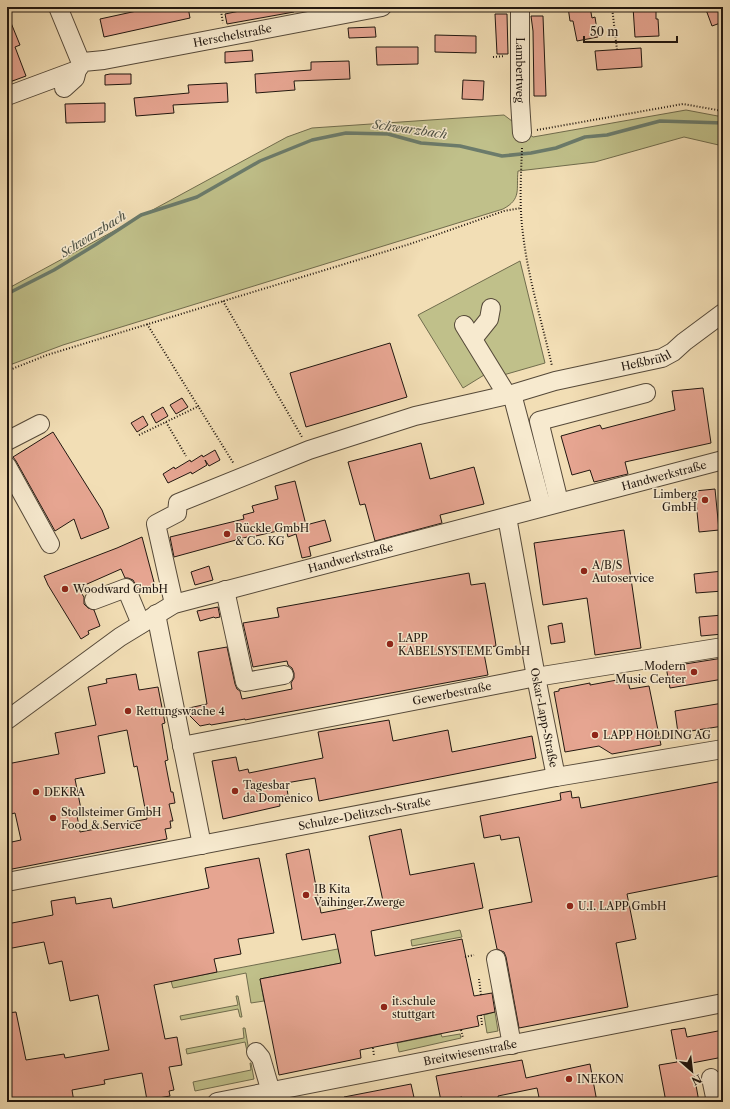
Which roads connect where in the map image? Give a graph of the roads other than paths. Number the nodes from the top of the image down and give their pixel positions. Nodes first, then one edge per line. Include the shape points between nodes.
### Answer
1 (58, 7) edge
2 (382, 7) edge
3 (520, 7) edge
4 (80, 66) junction
5 (64, 88) dead end
6 (7, 96) edge
7 (522, 140) road end
8 (492, 308) dead end
9 (723, 313) edge
10 (646, 393) dead end
11 (510, 394) junction
12 (539, 421) junction
13 (40, 424) dead end
14 (521, 426) junction
15 (7, 441) edge
16 (723, 460) edge
17 (7, 466) edge
18 (560, 502) junction
19 (542, 507) junction
20 (507, 517) junction
21 (50, 544) dead end
22 (225, 590) junction
23 (94, 600) dead end
24 (174, 604) junction
25 (148, 619) junction
26 (723, 647) edge
27 (284, 675) dead end
28 (536, 677) junction
29 (8, 716) edge
30 (182, 746) junction
31 (723, 748) edge
32 (556, 777) junction
33 (202, 845) junction
34 (7, 882) edge
35 (496, 959) dead end
36 (723, 1003) edge
37 (512, 1045) junction
38 (711, 1078) dead end
39 (218, 1102) edge
40 (716, 1102) edge

1 - 4 street
2 - 4 street, Herschelstraße
3 - 7 street, Lambertweg
4 - 5 street via 76,78
4 - 6 street, Herschelstraße
8 - 11 street via 489,319 468,332
9 - 11 street, Heßbrühl via 662,358 555,381
10 - 12 street
11 - 14 street
11 - 24 street, Heßbrühl via 415,416 309,450 178,503 177,513 156,524
12 - 14 street
12 - 18 street
13 - 15 street
14 - 19 street
16 - 18 street, Handwerkstraße
17 - 21 street
18 - 19 street, Handwerkstraße
19 - 20 street, Handwerkstraße
20 - 22 street, Handwerkstraße
20 - 28 street, Oskar-Lapp-Straße
22 - 24 street, Handwerkstraße
22 - 27 street via 245,682
23 - 25 street via 126,588
24 - 25 street, Handwerkstraße
25 - 29 street, Handwerkstraße
25 - 30 street
26 - 28 street, Gewerbestraße
28 - 30 street, Gewerbestraße
28 - 32 street, Oskar-Lapp-Straße
30 - 33 street
31 - 32 street, Schulze-Delitzsch-Straße
32 - 33 street, Schulze-Delitzsch-Straße
33 - 34 street, Schulze-Delitzsch-Straße
35 - 37 street
36 - 37 street, Breitwiesenstraße
37 - 39 street, Breitwiesenstraße
38 - 40 street

